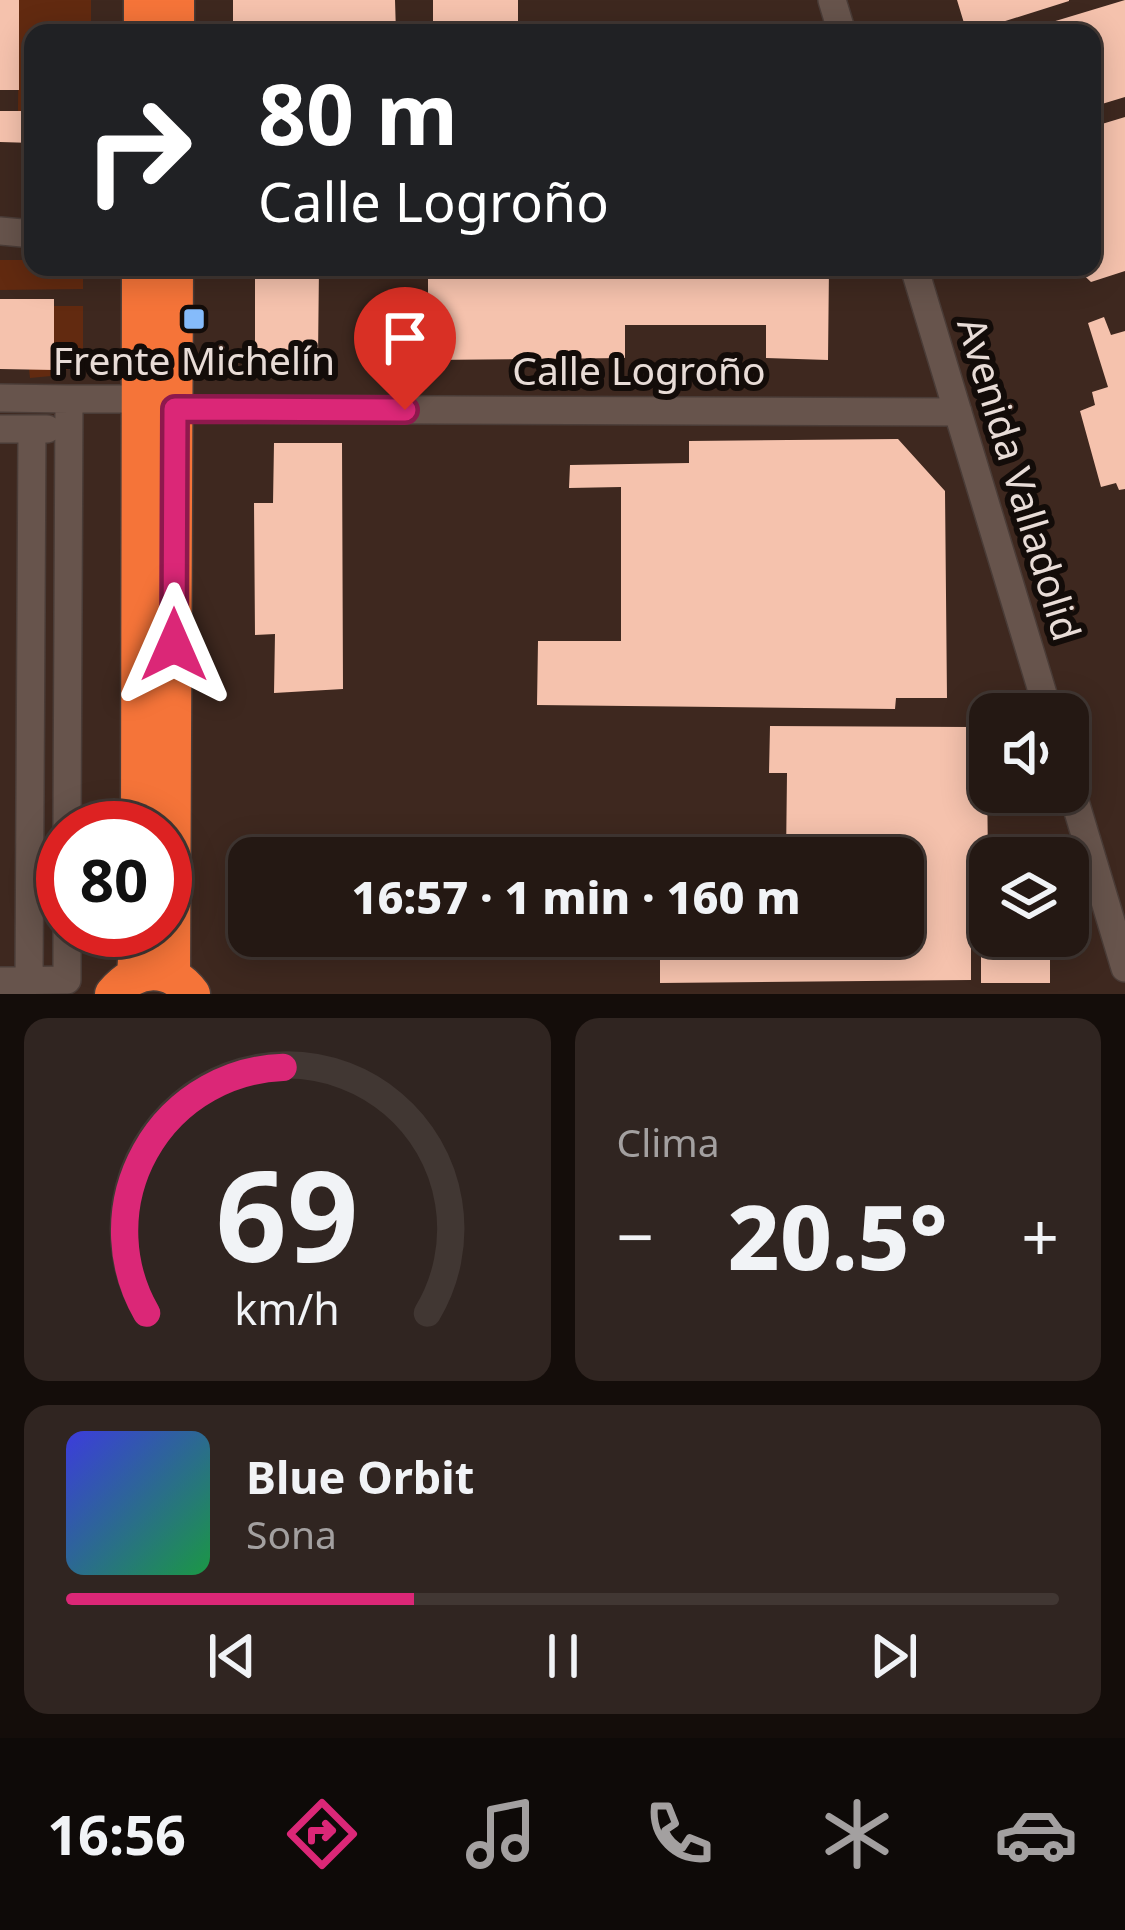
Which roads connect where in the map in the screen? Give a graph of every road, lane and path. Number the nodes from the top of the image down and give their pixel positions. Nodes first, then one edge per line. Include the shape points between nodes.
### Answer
1 (135, 276) edge
2 (174, 276) edge
3 (917, 276) edge
4 (0, 398) edge
5 (69, 399) junction
6 (158, 404) junction
7 (958, 412) junction
8 (0, 429) edge
9 (69, 429) junction
10 (32, 430) junction
11 (1043, 693) edge
12 (67, 801) edge
13 (141, 801) edge
14 (1078, 813) edge
15 (67, 957) edge
16 (1125, 968) edge
17 (29, 980) junction
18 (0, 981) edge
19 (153, 985) edge

1 - 6 highway
2 - 6 highway
3 - 7 street, Avenida Valladolid
4 - 5 street, Calle Logroño
5 - 6 street, Calle Logroño
5 - 9 street
6 - 7 street, Calle Logroño
6 - 13 highway
6 - 19 highway
7 - 11 street, Avenida Valladolid
8 - 10 street
9 - 10 street
9 - 12 street
10 - 17 street
14 - 16 street
15 - 17 street via 67,980
17 - 18 street

